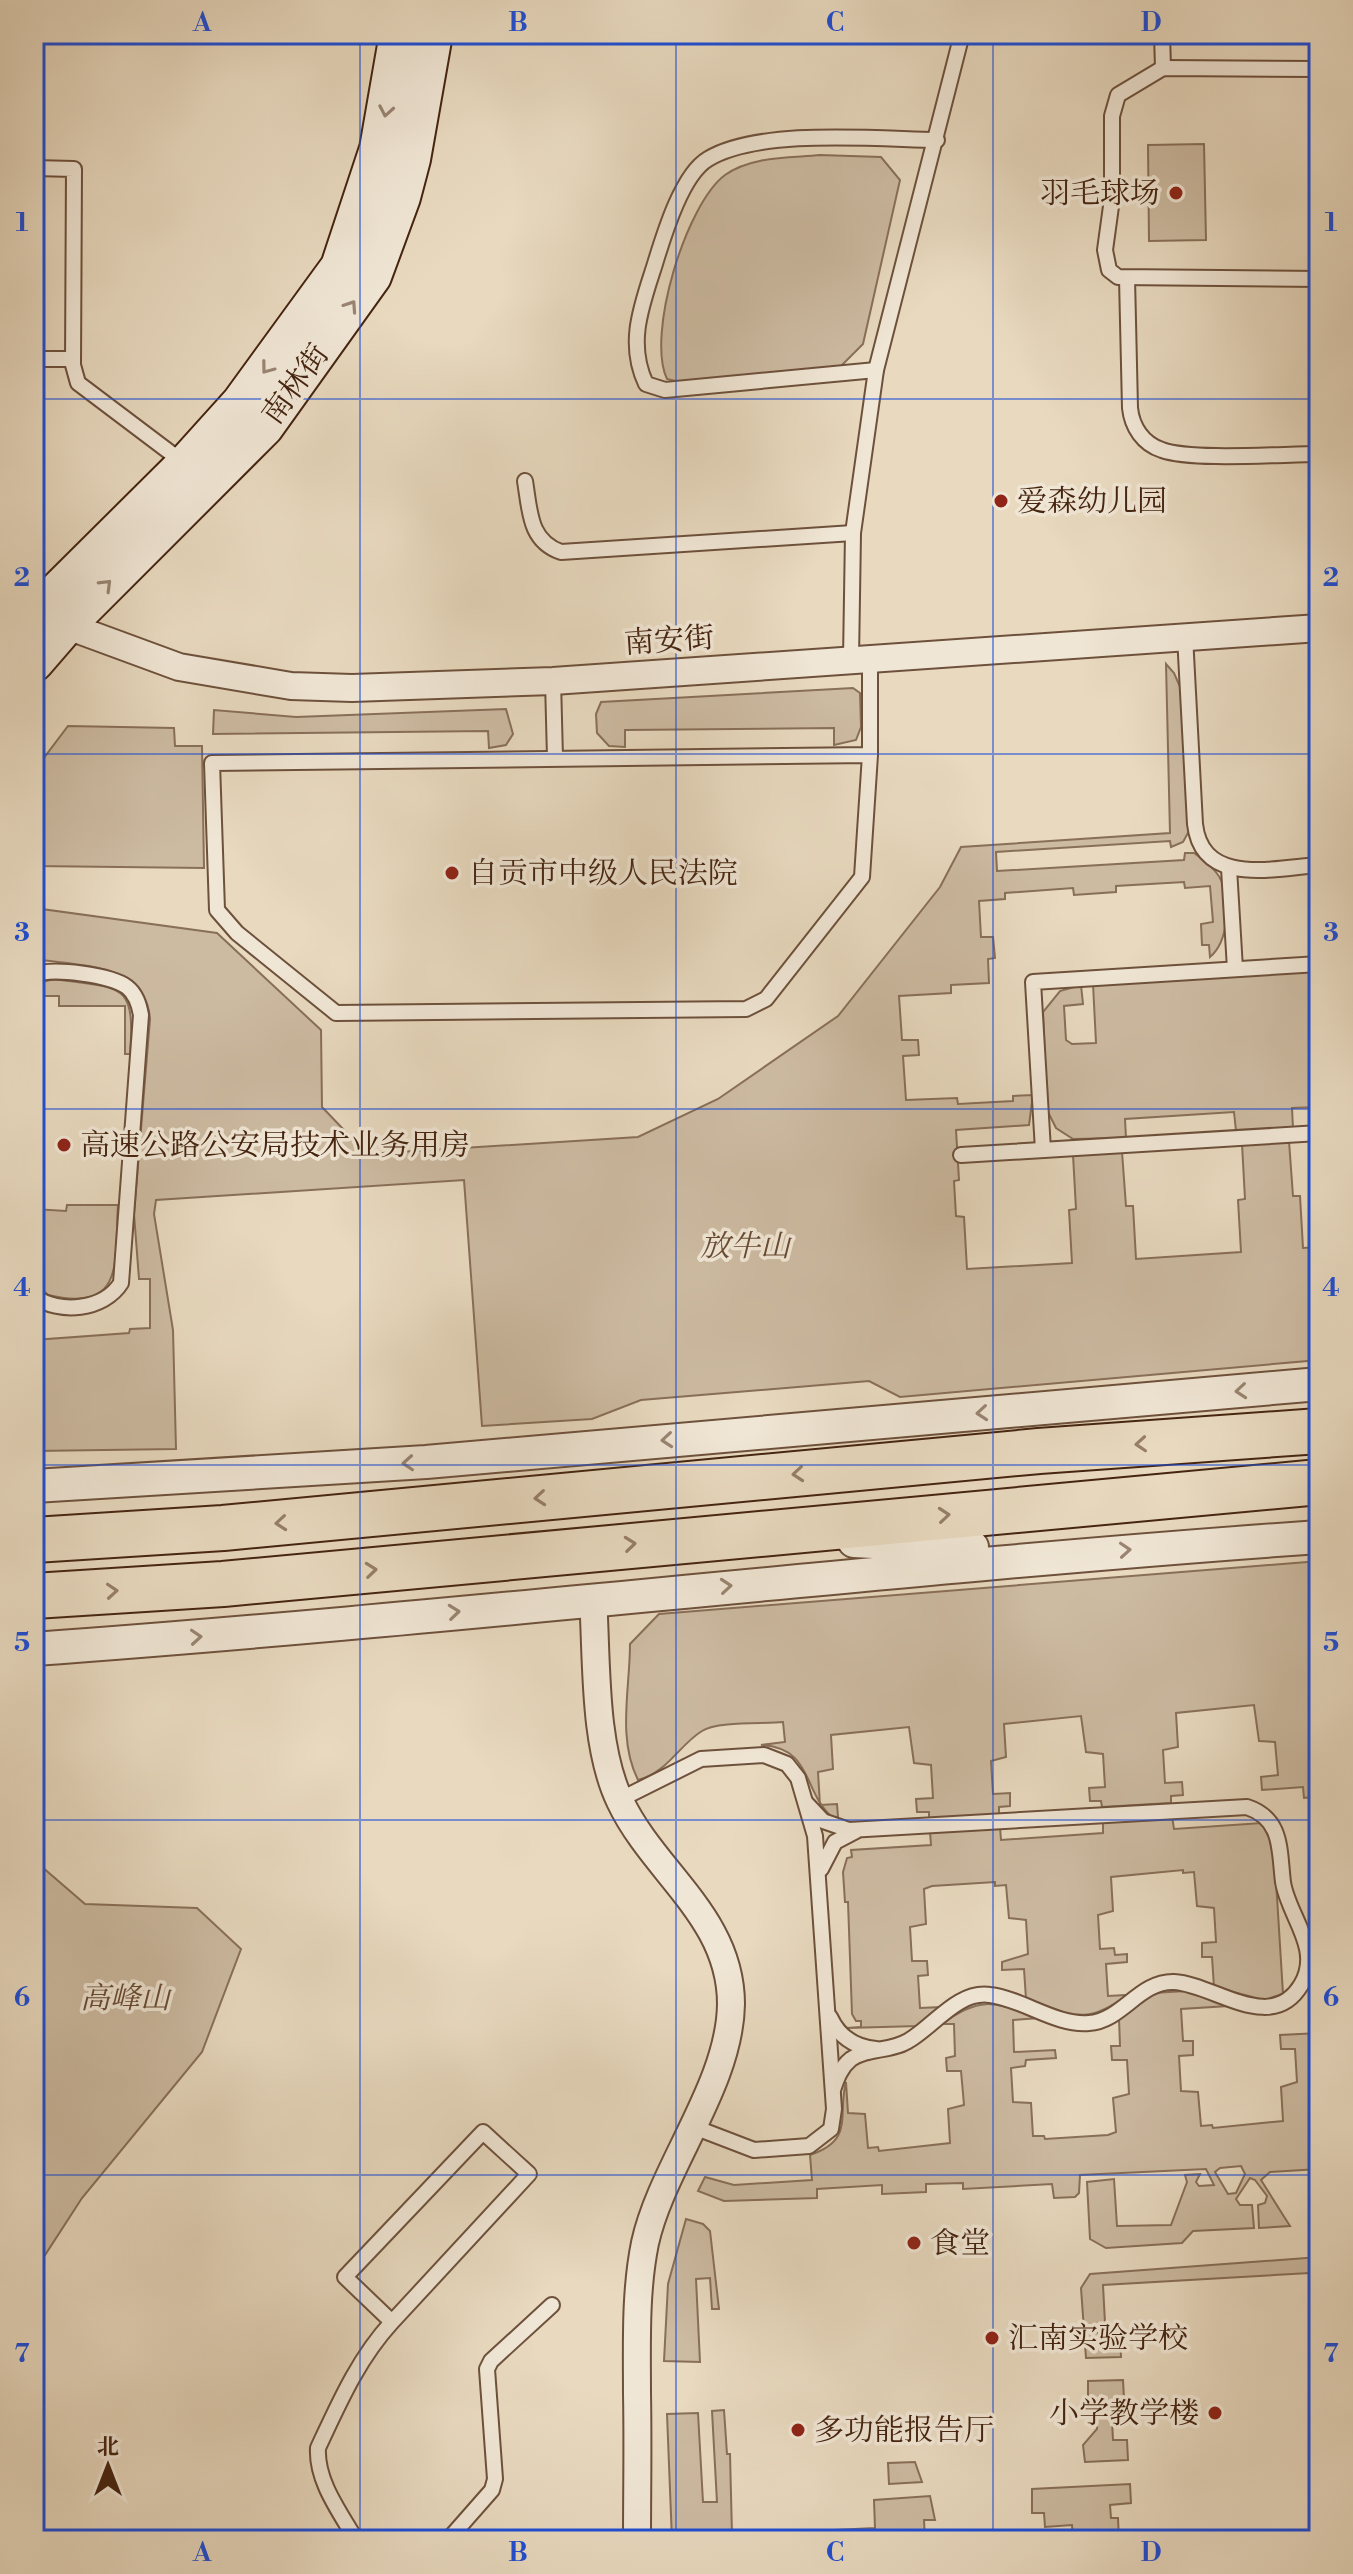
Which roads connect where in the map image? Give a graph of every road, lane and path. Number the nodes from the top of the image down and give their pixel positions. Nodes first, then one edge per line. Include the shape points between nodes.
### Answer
1 (399, 34) edge
2 (433, 34) edge
3 (962, 34) edge
4 (1162, 34) edge
5 (1163, 68) junction
6 (1319, 69) edge
7 (937, 140) junction
8 (34, 168) edge
9 (1127, 278) junction
10 (1319, 279) edge
11 (34, 359) edge
12 (73, 359) junction
13 (876, 370) junction
14 (1319, 454) edge
15 (186, 464) junction
16 (525, 481) dead end
17 (853, 533) junction
18 (42, 617) edge
19 (1319, 628) edge
20 (1185, 636) junction
21 (860, 658) junction
22 (34, 662) edge
23 (553, 681) junction
24 (870, 755) junction
25 (555, 758) junction
26 (1319, 865) edge
27 (1229, 868) junction
28 (1319, 964) edge
29 (34, 968) edge
30 (1235, 969) junction
31 (52, 971) junction
32 (34, 975) edge
33 (1319, 1133) edge
34 (1043, 1150) junction
35 (961, 1155) dead end
36 (34, 1296) edge
37 (60, 1306) junction
38 (34, 1308) edge
39 (1319, 1384) edge
40 (1319, 1431) edge
41 (704, 1436) junction
42 (1039, 1451) junction
43 (1299, 1484) edge
44 (34, 1486) edge
45 (727, 1535) junction
46 (1319, 1537) edge
47 (34, 1540) edge
48 (1088, 1553) junction
49 (34, 1596) edge
50 (593, 1598) junction
51 (34, 1649) edge
52 (619, 1800) junction
53 (807, 1804) junction
54 (864, 1829) junction
55 (819, 1879) junction
56 (828, 2013) junction
57 (876, 2049) junction
58 (833, 2090) junction
59 (694, 2127) junction
60 (552, 2305) dead end
61 (392, 2322) junction
62 (356, 2540) edge
63 (448, 2540) edge
64 (637, 2540) edge

1 -> 15 main road, 南林街 via 379,149 340,267 241,403
18 -> 2 main road, 南林街 via 264,427 372,276 408,171
3 - 7 lane
4 - 5 lane
5 - 6 lane
5 - 9 lane via 1118,95 1112,116 1105,262 1109,270
7 - 13 lane
7 - 13 lane via 805,138 741,147 706,159 668,224 636,329 636,365 646,384 665,390
8 - 12 lane via 74,169
9 - 10 lane
9 - 14 lane via 1131,416 1145,441 1176,453
11 - 12 lane
12 - 15 lane via 78,383
13 - 17 lane
15 - 18 main road, 南林街
16 - 17 lane via 537,537 561,552
17 - 21 lane
18 - 22 main road, 南林街
18 - 23 street, 南安街 via 179,667 291,686
19 - 20 street, 南安街
20 - 21 street, 南安街
20 - 27 lane via 1196,833 1213,861
21 - 23 street, 南安街
21 - 24 lane
23 - 25 lane
24 - 25 lane
24 - 25 lane via 862,877 766,999 746,1009 336,1013 237,933 217,910 212,763
26 - 27 lane
27 - 30 lane
28 - 30 lane
29 - 31 lane
30 - 34 lane via 1033,982
31 - 32 lane
31 - 37 lane via 123,984 141,1015 123,1276 105,1300
33 - 34 lane
34 - 35 lane
36 - 37 lane
37 - 38 lane
39 -> 41 street
40 -> 42 highway
41 - 42 street
41 -> 44 street via 426,1462
42 -> 47 highway via 223,1528
45 -> 43 highway
45 - 48 street
49 -> 45 highway via 223,1584
48 -> 46 street
50 -> 48 street
51 -> 50 street via 234,1635
50 - 52 street via 604,1740
52 - 53 lane via 695,1759 764,1755 793,1770
52 - 59 street via 637,1832 709,1923 728,1977 727,2035
53 - 54 lane via 832,1825
53 - 55 lane
54 - 55 lane via 835,1842
54 - 57 lane via 1247,1807 1267,1819 1279,1837 1284,1887 1308,1959 1297,1990 1266,2007 1167,1982 1152,1986 1105,2019 1080,2023 983,1994 958,2003 906,2043
55 - 56 lane
56 - 57 lane via 846,2039
56 - 58 lane
57 - 58 lane via 846,2064
58 - 59 lane via 834,2122 825,2137 809,2146 749,2149
59 - 64 street via 650,2229 639,2285
60 - 63 lane via 487,2369 495,2479 492,2490
61 - 61 lane via 345,2277 483,2132 529,2174
61 - 62 lane via 358,2365 318,2448 322,2477

